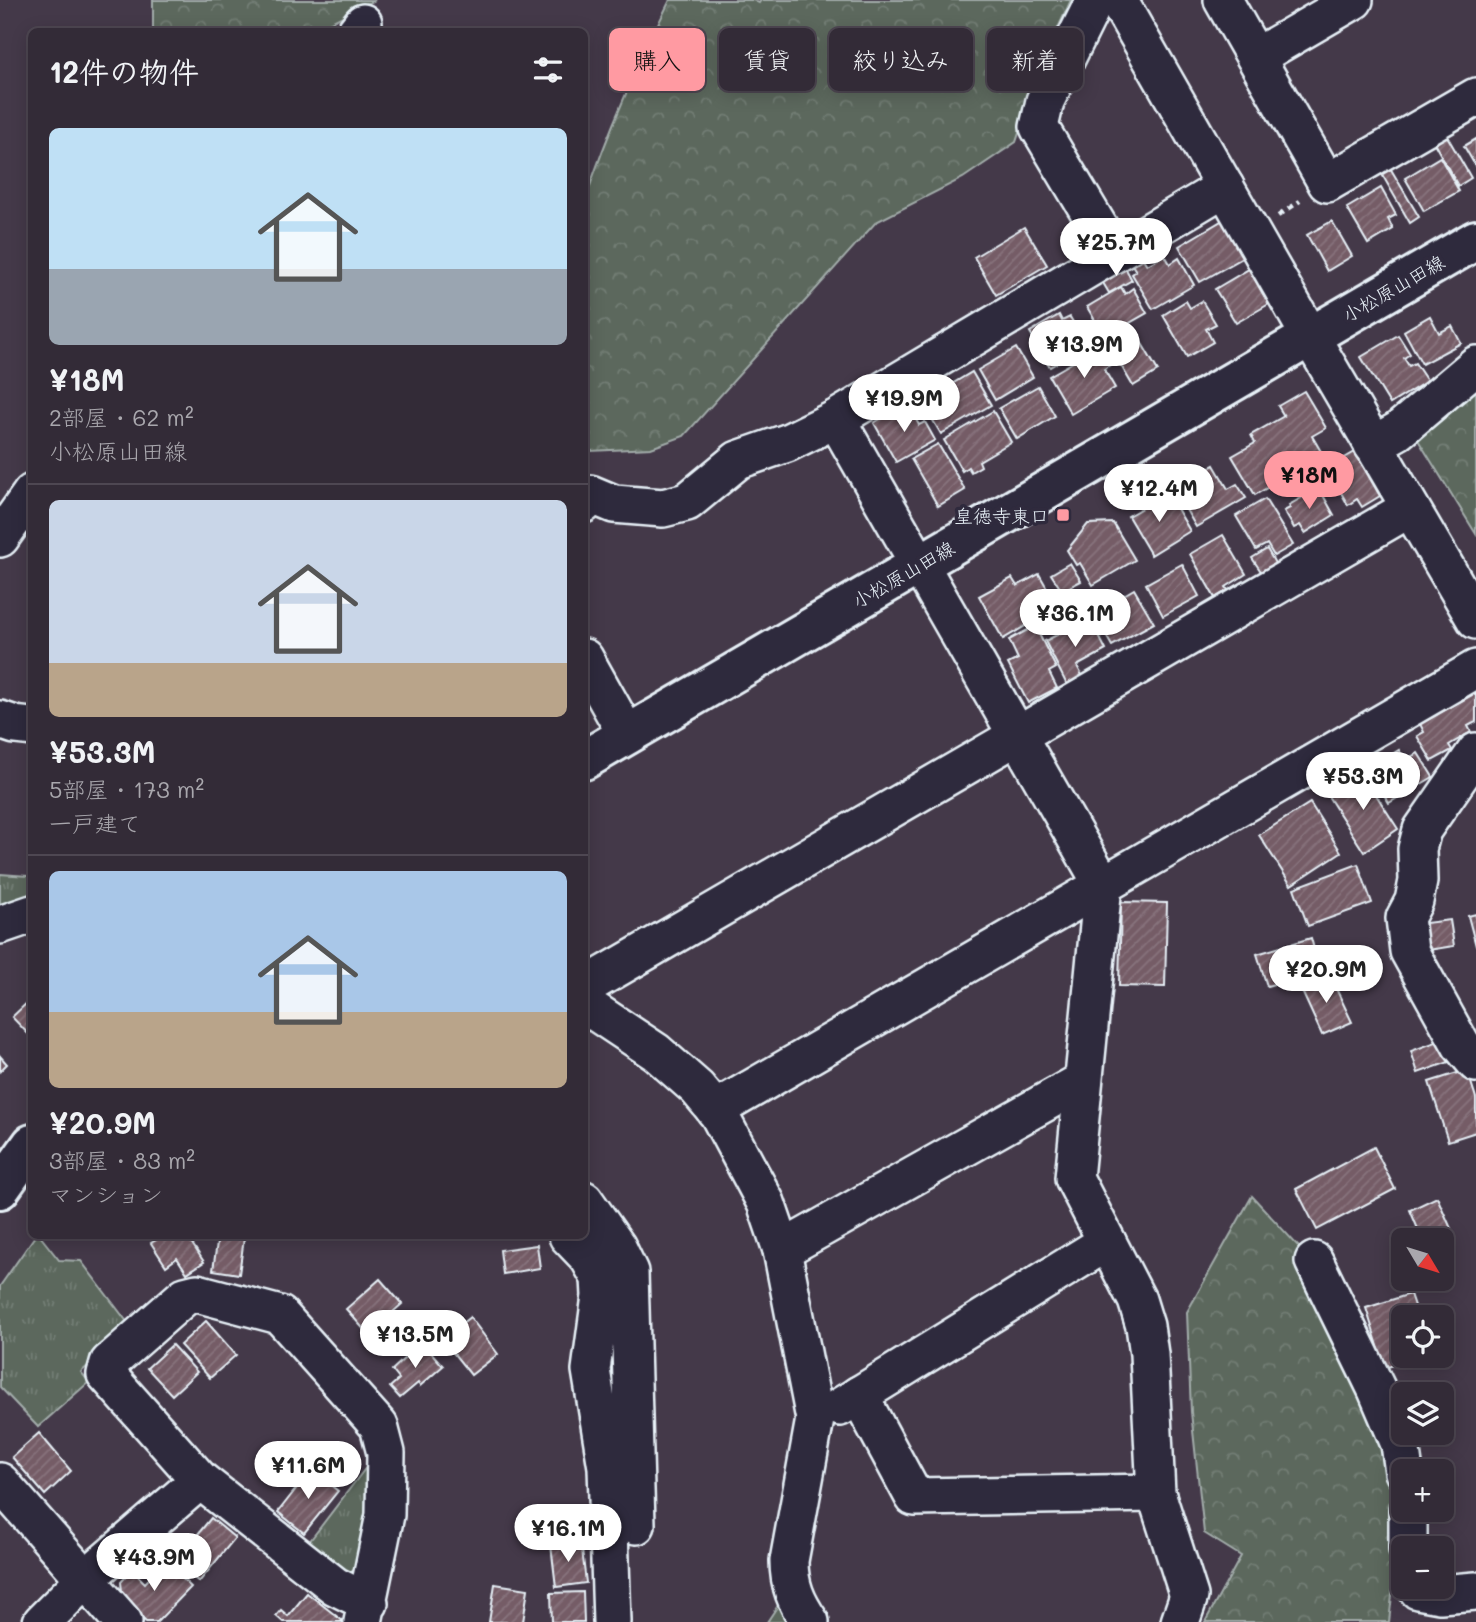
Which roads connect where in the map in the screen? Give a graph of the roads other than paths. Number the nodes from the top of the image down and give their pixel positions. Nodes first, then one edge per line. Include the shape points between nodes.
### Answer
1 (1095, 0) edge
2 (1118, 0) edge
3 (1223, 0) edge
4 (1354, 0) edge
5 (1256, 57) junction
6 (1476, 97) edge
7 (1225, 187) junction
8 (1476, 240) edge
9 (1114, 253) junction
10 (1310, 337) junction
11 (1476, 365) edge
12 (836, 419) junction
13 (1373, 445) junction
14 (588, 497) edge
15 (28, 499) edge
16 (1410, 508) junction
17 (0, 538) edge
18 (918, 565) junction
19 (1476, 620) edge
20 (588, 664) edge
21 (1476, 669) edge
22 (0, 720) edge
23 (28, 727) edge
24 (628, 735) junction
25 (1017, 736) junction
26 (1476, 752) edge
27 (588, 758) edge
28 (1103, 885) junction
29 (28, 915) edge
30 (0, 925) edge
31 (588, 985) edge
32 (588, 1007) edge
33 (1476, 1063) edge
34 (1083, 1081) junction
35 (715, 1110) junction
36 (28, 1150) edge
37 (0, 1189) edge
38 (588, 1206) edge
39 (571, 1239) edge
40 (1107, 1242) junction
41 (782, 1250) junction
42 (1314, 1261) dead end
43 (859, 1395) junction
44 (814, 1419) junction
45 (1402, 1459) edge
46 (200, 1480) junction
47 (4, 1493) edge
48 (1156, 1493) junction
49 (636, 1524) dead end
50 (85, 1579) junction
51 (1476, 1591) edge
52 (1454, 1593) edge
53 (366, 1612) edge
54 (42, 1622) edge
55 (123, 1622) edge
56 (612, 1622) edge
57 (810, 1622) edge
58 (1180, 1622) edge

1 - 9 street via 1045,102 1038,127
2 - 7 street
3 - 5 street
4 - 5 street
5 - 6 street via 1327,183
7 - 9 street
7 - 10 street
8 - 10 street, 小松原山田線
9 - 12 street
10 - 13 street
10 - 18 street, 小松原山田線
11 - 13 street via 1398,431
12 - 14 street via 738,460 687,502 663,508 614,505 590,494
12 - 18 street
13 - 16 street
15 - 17 street
16 - 19 street
16 - 25 street
18 - 24 street, 小松原山田線
18 - 25 street
20 - 24 street
21 - 28 street
22 - 23 street
24 - 27 street, 小松原山田線
25 - 28 street
25 - 31 street
26 - 33 street via 1422,830 1418,881 1405,918 1409,951 1461,1045
28 - 34 street
28 - 35 street
29 - 30 street
32 - 35 street via 677,1069
34 - 40 street via 1074,1178
34 - 41 street
35 - 41 street via 766,1203
36 - 37 street
38 - 49 street via 629,1272
39 - 56 street via 600,1278 591,1370 607,1467
40 - 43 street
40 - 48 street via 1137,1300 1144,1326
41 - 44 street
42 - 45 street via 1386,1412
43 - 44 street
43 - 48 street via 914,1497
44 - 57 street via 789,1561 789,1581
46 - 50 street
46 - 53 street
46 - 53 street via 106,1374 109,1363 185,1296 197,1293 280,1315 379,1426 386,1452 385,1515
47 - 50 street
48 - 58 street via 1189,1596
50 - 54 street
50 - 55 street
51 - 52 street

